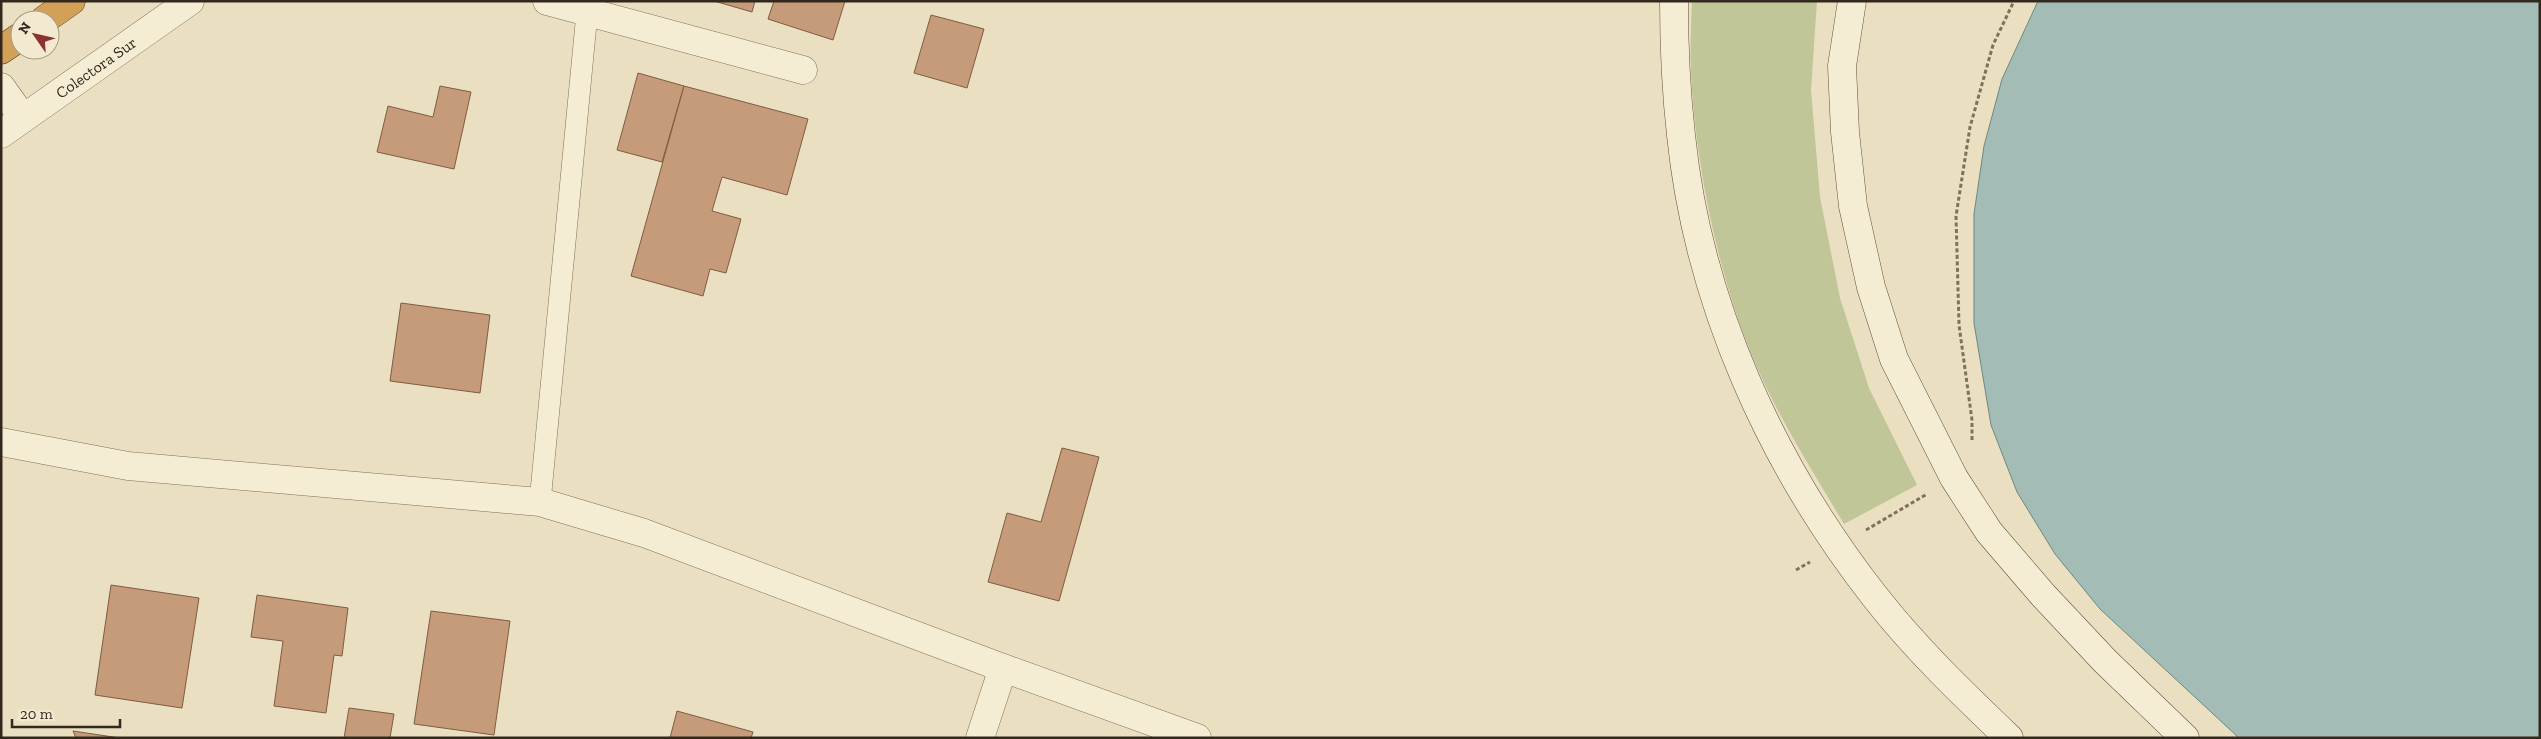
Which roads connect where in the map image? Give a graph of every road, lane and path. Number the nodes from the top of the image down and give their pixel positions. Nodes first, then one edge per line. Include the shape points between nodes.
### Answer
1 (71, 1) edge
2 (190, 1) edge
3 (548, 1) edge
4 (1674, 1) edge
5 (1852, 1) edge
6 (2014, 1) edge
7 (58, 10) edge
8 (587, 14) junction
9 (803, 70) dead end
10 (1, 87) edge
11 (23, 118) junction
12 (1, 134) edge
13 (1, 442) edge
14 (1954, 478) junction
15 (540, 502) junction
16 (1839, 546) junction
17 (1796, 570) dead end
18 (1003, 668) junction
19 (980, 738) edge
20 (1197, 738) edge
21 (2009, 738) edge
22 (2185, 738) edge

1 - 7 highway
2 - 11 street, Colectora Sur
3 - 8 street
4 - 16 street via 1674,53 1681,137 1712,289 1736,360 1770,432 1802,491
5 - 14 street via 1842,66 1853,206 1871,287 1894,359
6 - 14 path via 1993,44 1970,127 1956,216 1959,325 1972,420 1972,474
8 - 9 street
8 - 15 lane
10 - 11 street
11 - 12 street, Colectora Sur
13 - 15 street via 128,466
14 - 16 path
14 - 22 street via 1989,532 2043,595
15 - 18 street via 644,533
16 - 17 path
16 - 21 street via 1876,598 1913,640
18 - 19 street
18 - 20 street

